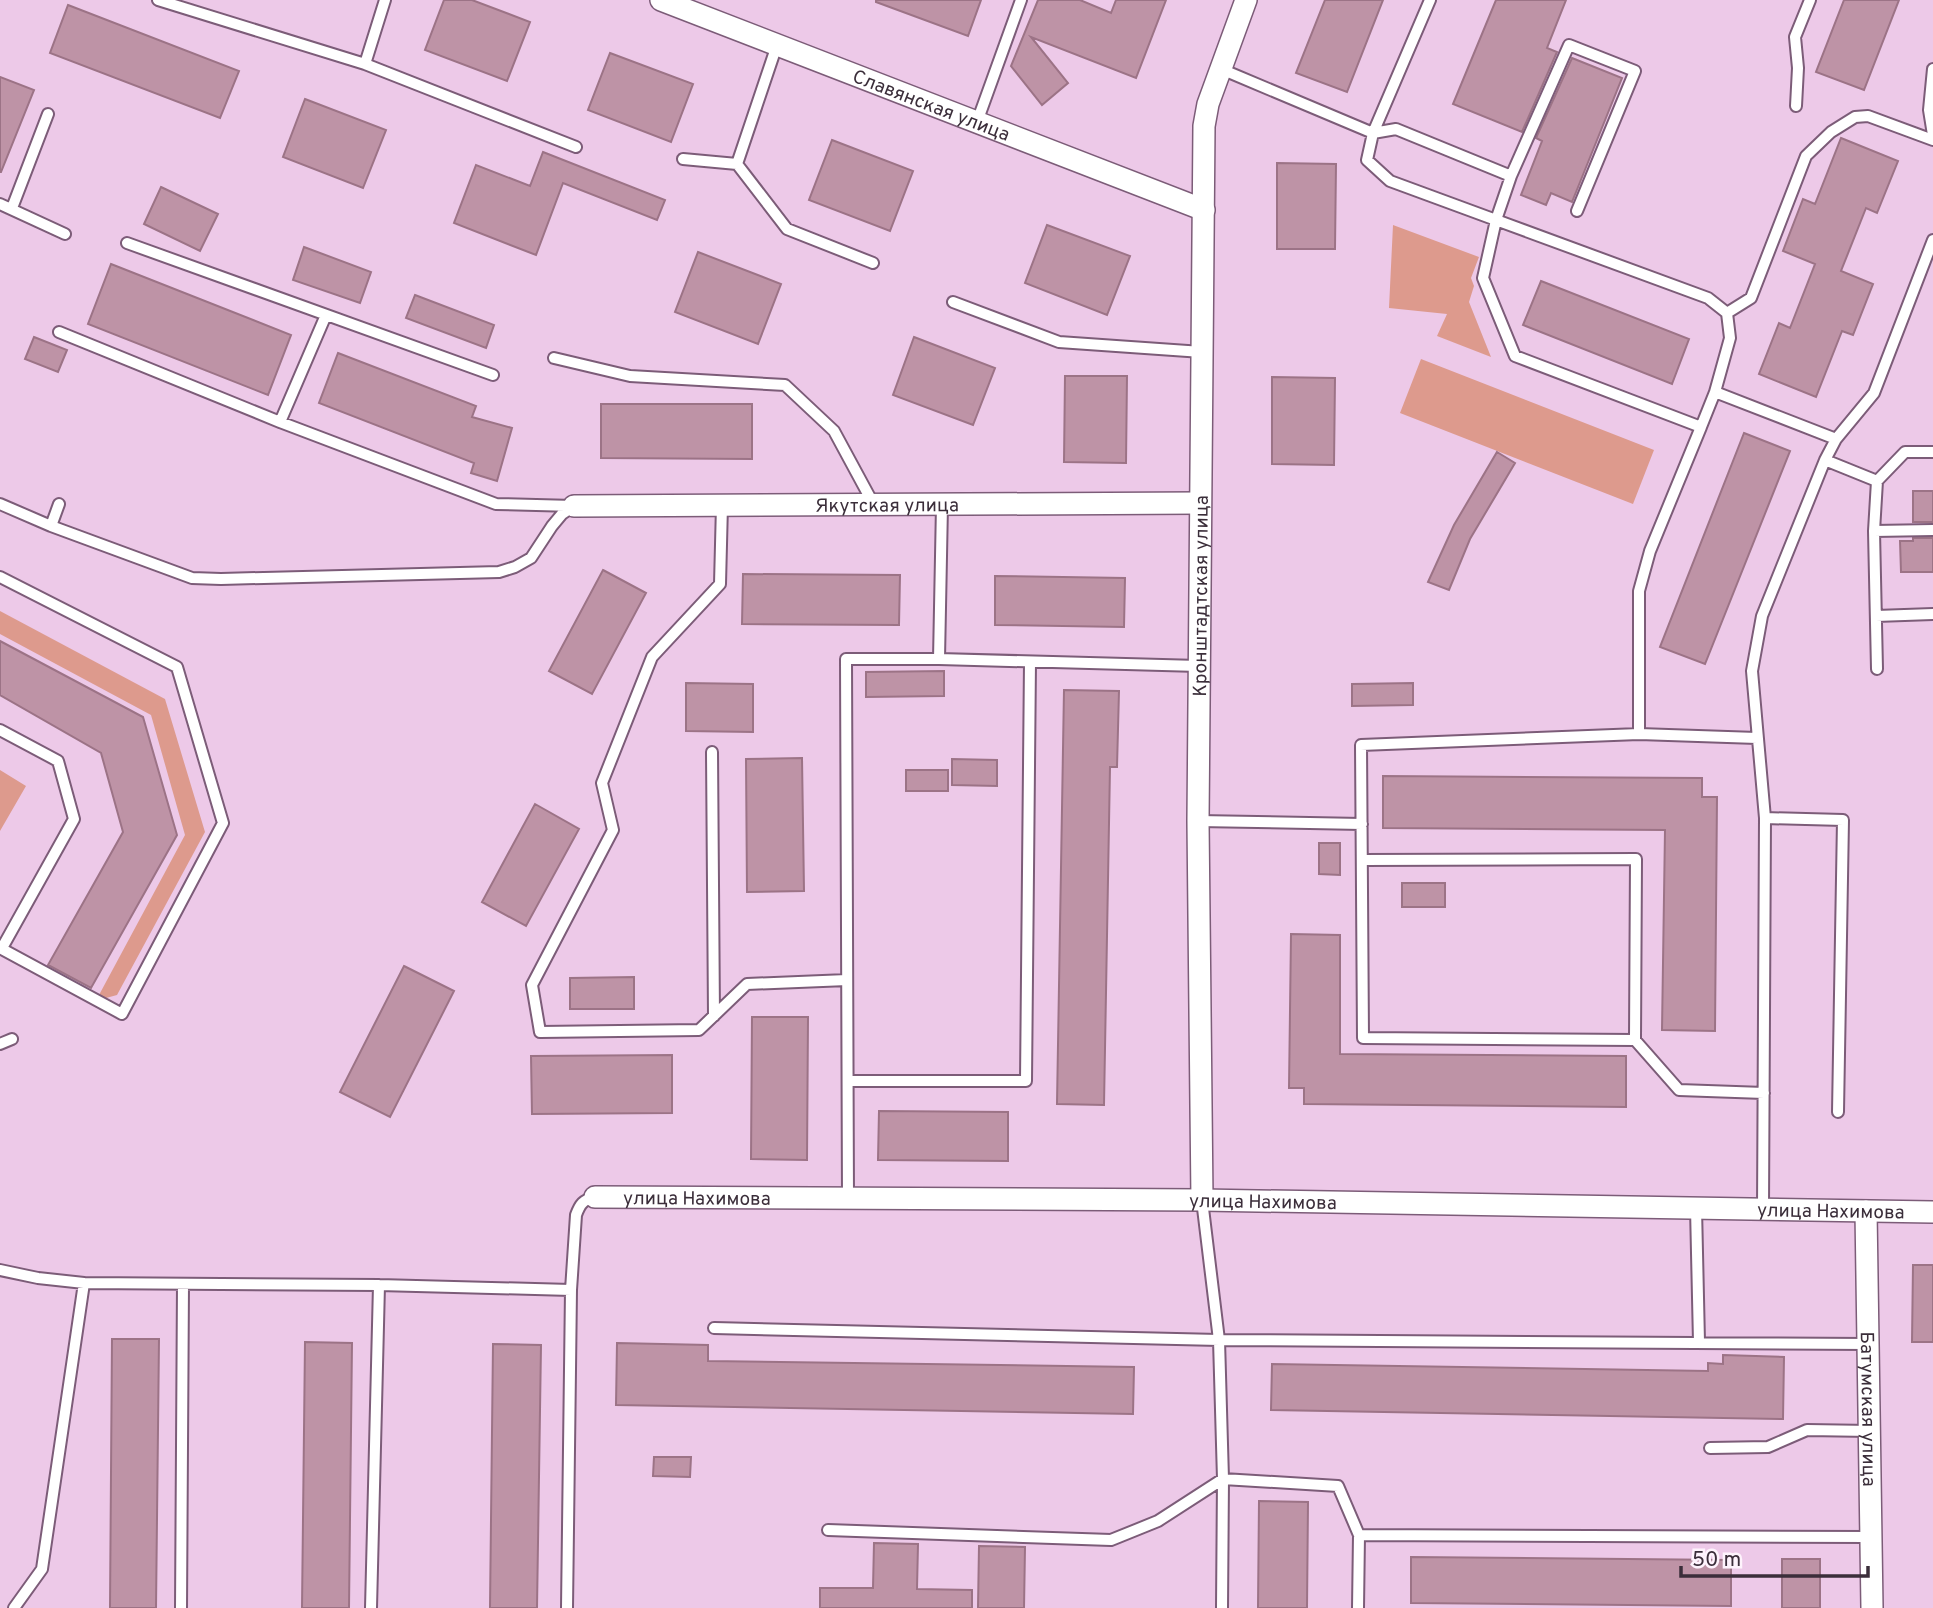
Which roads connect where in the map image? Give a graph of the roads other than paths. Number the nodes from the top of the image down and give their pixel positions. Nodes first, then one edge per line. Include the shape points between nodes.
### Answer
1 (158, 0) edge
2 (385, 0) edge
3 (661, 0) edge
4 (1021, 0) edge
5 (1246, 0) edge
6 (1430, 0) edge
7 (1810, 0) edge
8 (178, 3) edge
9 (777, 45) junction
10 (365, 64) junction
11 (1221, 69) junction
12 (1933, 69) edge
13 (1796, 106) dead end
14 (1931, 109) edge
15 (47, 114) dead end
16 (977, 122) junction
17 (1374, 133) junction
18 (1933, 135) edge
19 (1933, 140) edge
20 (576, 147) dead end
21 (683, 159) dead end
22 (737, 164) junction
23 (1511, 176) junction
24 (0, 204) edge
25 (12, 208) junction
26 (1204, 210) junction
27 (1577, 211) dead end
28 (1496, 220) junction
29 (65, 234) dead end
30 (1933, 240) edge
31 (127, 243) dead end
32 (873, 264) dead end
33 (953, 302) dead end
34 (1727, 313) junction
35 (326, 315) junction
36 (59, 332) dead end
37 (1202, 352) junction
38 (554, 358) dead end
39 (494, 375) dead end
40 (1714, 392) junction
41 (280, 422) junction
42 (1701, 427) junction
43 (1836, 439) junction
44 (1933, 452) edge
45 (1825, 460) junction
46 (1878, 481) junction
47 (1200, 503) junction
48 (0, 504) edge
49 (59, 504) dead end
50 (722, 505) junction
51 (874, 505) junction
52 (942, 505) junction
53 (574, 506) junction
54 (51, 526) junction
55 (1933, 530) edge
56 (1874, 531) junction
57 (0, 577) edge
58 (1933, 614) edge
59 (1876, 616) junction
60 (939, 659) junction
61 (1030, 662) junction
62 (1199, 666) junction
63 (1877, 669) dead end
64 (0, 730) edge
65 (1639, 734) junction
66 (1758, 738) junction
67 (712, 752) dead end
68 (1765, 817) junction
69 (1198, 821) junction
70 (1362, 824) junction
71 (1362, 860) junction
72 (1, 948) edge
73 (847, 980) junction
74 (714, 1016) junction
75 (12, 1039) dead end
76 (1634, 1040) junction
77 (0, 1044) edge
78 (849, 1081) junction
79 (1764, 1093) junction
80 (1838, 1112) dead end
81 (595, 1197) joint
82 (848, 1198) junction
83 (1202, 1200) junction
84 (1696, 1208) junction
85 (1763, 1209) junction
86 (1866, 1211) junction
87 (1933, 1212) edge
88 (0, 1270) edge
89 (84, 1283) junction
90 (183, 1284) junction
91 (379, 1285) junction
92 (571, 1290) junction
93 (714, 1328) dead end
94 (1219, 1340) junction
95 (1699, 1342) junction
96 (1869, 1344) junction
97 (1871, 1430) junction
98 (1710, 1448) dead end
99 (1223, 1479) junction
100 (828, 1530) dead end
101 (1359, 1535) junction
102 (1870, 1537) junction
103 (14, 1608) edge
104 (181, 1608) edge
105 (371, 1608) edge
106 (567, 1608) edge
107 (1222, 1608) edge
108 (1358, 1608) edge
109 (1872, 1608) edge

1 - 8 lane
2 - 10 lane
3 - 9 street, Славянская улица
4 - 16 lane
5 - 11 street, Кронштадтская улица
6 - 17 lane
7 - 13 lane via 1796,37
8 - 10 lane
9 - 16 street, Славянская улица
9 - 22 lane
10 - 20 lane
11 - 17 lane
11 - 26 street, Кронштадтская улица via 1204,126
12 - 14 lane
14 - 18 lane
15 - 25 lane
16 - 26 street, Славянская улица
17 - 23 lane via 1396,129
17 - 28 lane via 1367,160 1390,181
19 - 34 lane via 1868,116 1855,117 1831,132 1806,156 1751,298
21 - 22 lane
22 - 32 lane via 787,229
23 - 27 lane via 1569,45 1634,72
23 - 28 lane
24 - 25 lane
25 - 29 lane
26 - 37 street, Кронштадтская улица
28 - 34 lane via 1707,298
28 - 42 lane via 1482,278 1515,356
30 - 43 lane via 1874,393
31 - 35 lane
33 - 37 lane via 1059,342
34 - 40 lane via 1730,338
35 - 39 lane
35 - 41 lane
36 - 41 lane
37 - 47 street, Кронштадтская улица
38 - 51 lane via 630,376 785,385 834,430
40 - 42 lane
40 - 43 lane
41 - 53 lane via 496,504
42 - 65 lane via 1650,551 1639,591
43 - 45 lane
44 - 46 lane via 1905,452
45 - 46 lane
45 - 66 lane via 1762,616 1752,671
46 - 56 lane
47 - 52 street, Якутская улица
47 - 62 street, Кронштадтская улица
48 - 54 lane
49 - 54 lane
50 - 51 street, Якутская улица
50 - 53 street, Якутская улица
50 - 74 lane via 720,584 652,657 601,783 613,830 532,985 540,1032 699,1030
51 - 52 street, Якутская улица
52 - 60 lane
53 - 54 lane via 557,520 531,558 499,572 192,578
55 - 56 lane
56 - 59 lane
57 - 72 lane via 177,667 223,823 122,1014
58 - 59 lane
59 - 63 lane
60 - 61 lane
60 - 73 lane via 846,659
61 - 62 lane
61 - 78 lane via 1026,1081
62 - 69 street, Кронштадтская улица
64 - 72 lane via 58,761 74,819
65 - 66 lane
65 - 70 lane via 1361,745
66 - 68 lane
67 - 74 lane
68 - 79 lane
68 - 80 lane via 1843,820
69 - 70 lane
69 - 83 street, Кронштадтская улица
70 - 71 lane
71 - 76 lane via 1363,1038
71 - 76 lane via 1636,859
73 - 74 lane via 747,984
73 - 78 lane
75 - 77 lane
76 - 79 lane via 1679,1090
78 - 82 lane
79 - 85 lane
81 - 82 street, улица Нахимова
81 - 92 lane via 580,1204 576,1215
82 - 83 street, улица Нахимова
83 - 84 street, улица Нахимова
83 - 94 lane
84 - 85 street, улица Нахимова
84 - 95 lane
85 - 86 street, улица Нахимова
86 - 87 street, улица Нахимова
86 - 96 street, Батумская улица
88 - 89 lane
89 - 90 lane
89 - 103 lane via 42,1569
90 - 91 lane
90 - 104 lane
91 - 92 lane
91 - 105 lane
92 - 106 lane
93 - 94 lane
94 - 95 lane
94 - 99 lane
95 - 96 lane
96 - 97 street, Батумская улица
97 - 98 lane via 1807,1430 1768,1447
97 - 102 street, Батумская улица
99 - 100 lane via 1158,1521 1111,1539
99 - 101 lane via 1338,1486
99 - 107 lane
101 - 102 lane
101 - 108 lane
102 - 109 street, Батумская улица

